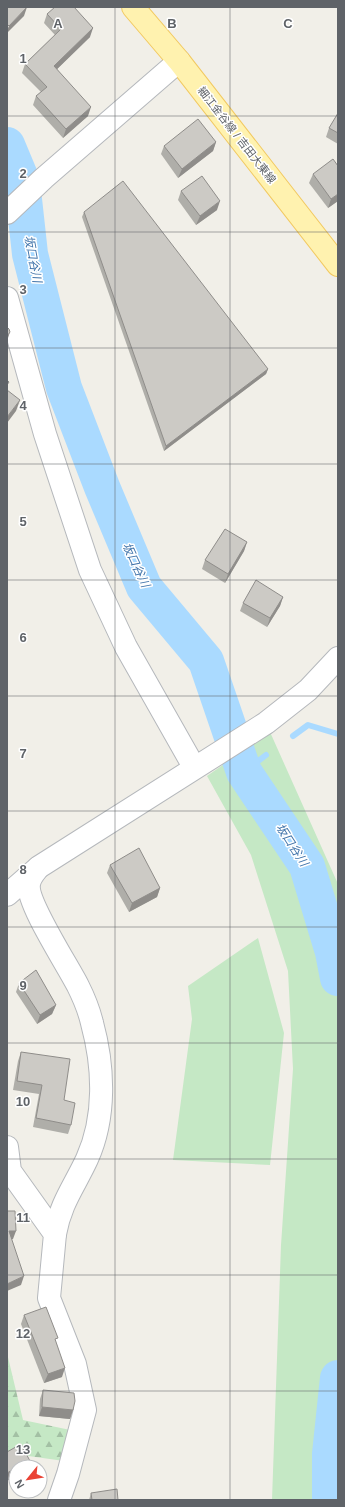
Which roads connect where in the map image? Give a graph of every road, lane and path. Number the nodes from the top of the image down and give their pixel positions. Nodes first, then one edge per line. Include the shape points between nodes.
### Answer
1 (133, 7) edge
2 (180, 61) junction
3 (7, 213) edge
4 (338, 265) edge
5 (7, 298) edge
6 (338, 658) edge
7 (198, 765) junction
8 (39, 867) junction
9 (7, 895) edge
10 (7, 1147) edge
11 (55, 1234) junction
12 (59, 1500) edge

1 - 2 main road, 細江金谷線 / 吉田大東線
2 - 3 street
2 - 4 main road, 細江金谷線 / 吉田大東線
5 - 7 street via 45,434 90,570 126,647
6 - 7 street via 287,708
7 - 8 street
8 - 9 street
8 - 11 street via 31,876 29,884 32,900 79,987 88,1009 99,1054 101,1076 99,1119 94,1140 87,1159 58,1214
10 - 11 street via 10,1171
11 - 12 street via 49,1298 75,1364 85,1410

